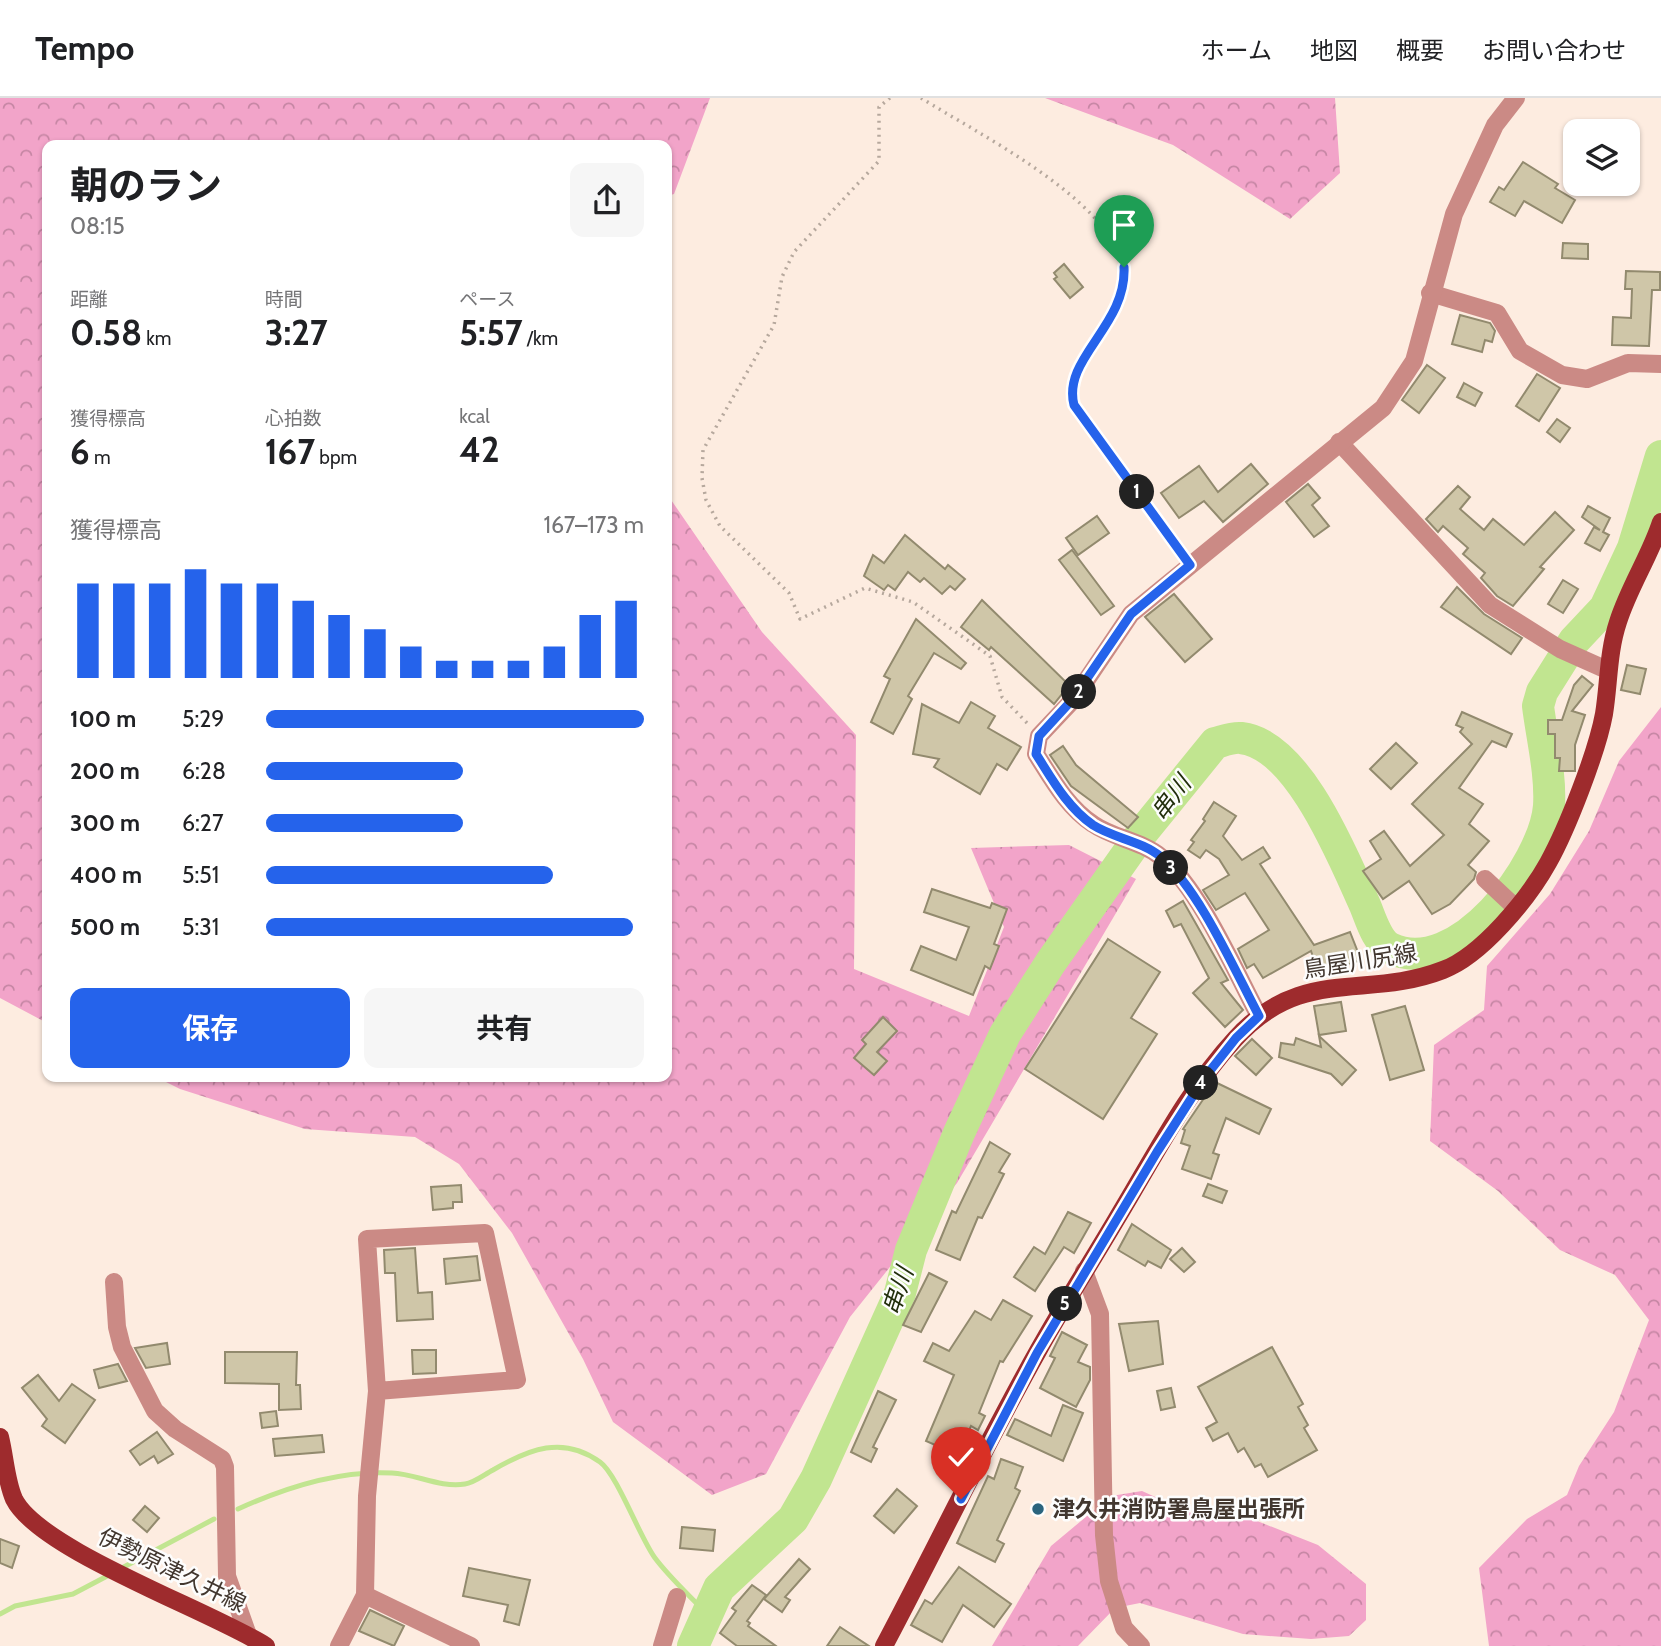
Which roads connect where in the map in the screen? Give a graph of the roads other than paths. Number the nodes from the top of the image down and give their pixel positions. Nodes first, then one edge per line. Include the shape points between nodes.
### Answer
1 (1516, 98) edge
2 (1430, 293) junction
3 (1658, 363) edge
4 (1339, 442) junction
5 (1661, 522) edge
6 (1607, 670) junction
7 (1485, 879) dead end
8 (1512, 905) junction
9 (1259, 1016) junction
10 (1084, 1271) junction
11 (114, 1282) dead end
12 (377, 1391) junction
13 (0, 1437) edge
14 (365, 1595) junction
15 (677, 1597) dead end
16 (248, 1635) junction
17 (265, 1646) edge
18 (339, 1646) edge
19 (471, 1646) edge
20 (662, 1646) edge
21 (884, 1646) edge
22 (1141, 1646) edge

1 - 2 street via 1494,125 1454,214
2 - 3 street via 1497,313 1520,352 1562,375 1587,379 1617,366
2 - 4 street via 1414,361 1383,408
4 - 6 street via 1490,605 1560,649
4 - 9 street via 1131,614 1073,699 1039,736 1036,754 1060,793 1093,824 1159,855 1179,876
5 - 6 main road, 鳥屋川尻線 via 1618,621
6 - 8 main road, 鳥屋川尻線 via 1604,715 1583,781 1548,863
7 - 8 street
8 - 9 main road, 鳥屋川尻線 via 1473,951 1446,970 1413,979 1332,986 1291,998
9 - 10 main road, 鳥屋川尻線 via 1205,1077
10 - 21 main road, 鳥屋川尻線
10 - 22 street via 1100,1314 1109,1581 1124,1628
11 - 16 street via 122,1347 155,1411 222,1459 227,1576
12 - 12 street via 367,1239 485,1233 517,1380
12 - 14 street via 367,1496
13 - 16 main road, 伊勢原津久井線 via 14,1499 28,1517 88,1558
14 - 18 street
14 - 19 street
15 - 20 street
16 - 17 main road, 伊勢原津久井線

